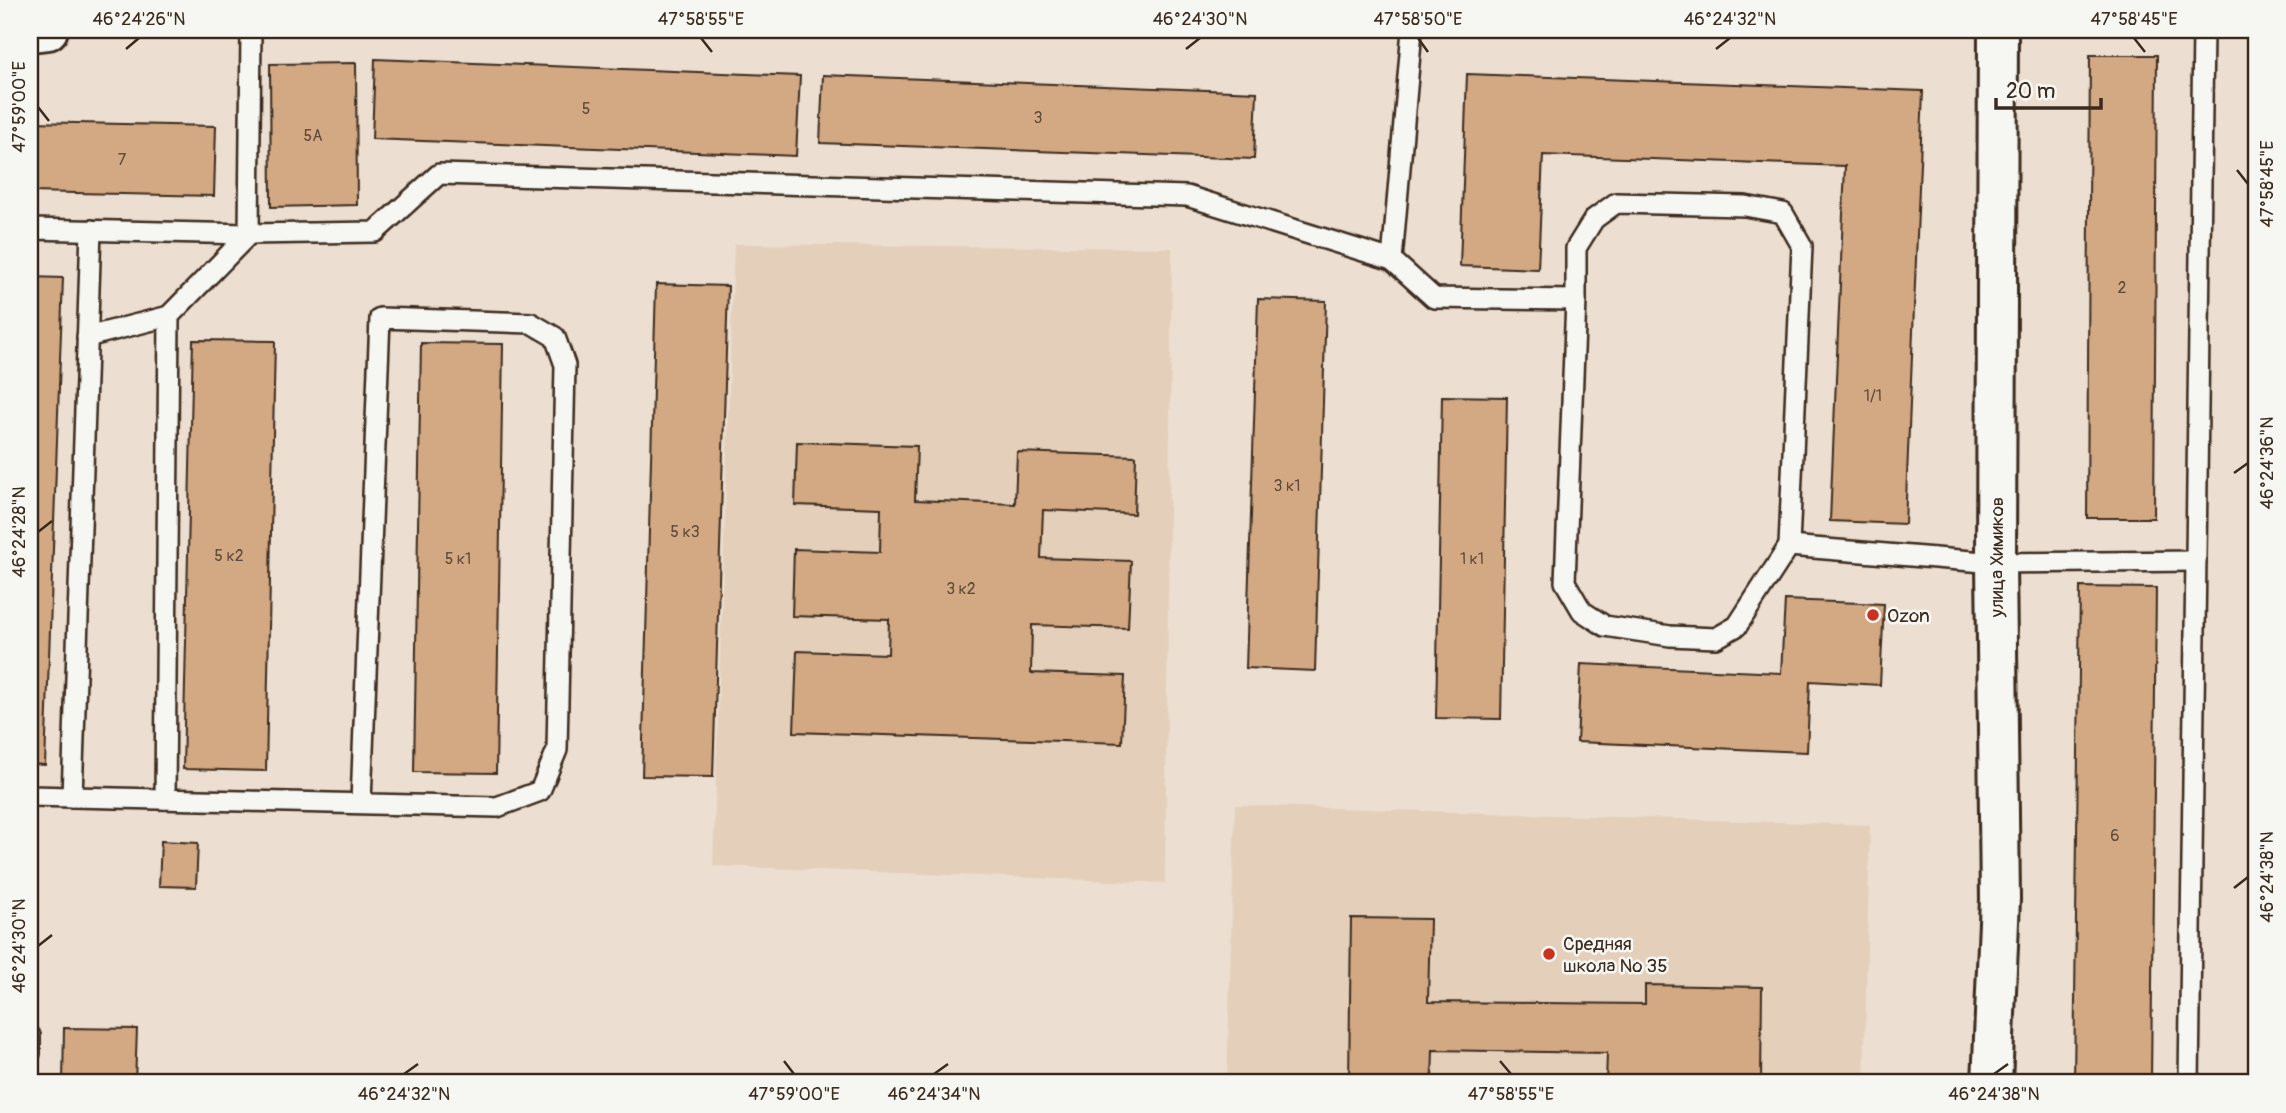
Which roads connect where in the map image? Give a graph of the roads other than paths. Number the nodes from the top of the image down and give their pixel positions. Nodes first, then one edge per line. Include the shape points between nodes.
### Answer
1 (48, 30) edge
2 (251, 30) edge
3 (1412, 30) edge
4 (1998, 30) edge
5 (2203, 30) edge
6 (30, 33) edge
7 (30, 229) edge
8 (90, 230) junction
9 (250, 234) junction
10 (1392, 260) junction
11 (1576, 300) junction
12 (169, 316) junction
13 (87, 337) junction
14 (1789, 546) junction
15 (2196, 561) junction
16 (1996, 563) junction
17 (30, 796) edge
18 (72, 797) junction
19 (165, 799) junction
20 (360, 802) junction
21 (30, 1035) edge
22 (30, 1053) edge
23 (1992, 1083) edge
24 (2189, 1083) edge

1 - 6 street
2 - 9 lane
3 - 10 lane
4 - 16 street, улица Химиков
5 - 15 lane
7 - 8 lane
8 - 9 lane
8 - 13 lane
9 - 10 lane via 375,232 439,174 1187,196
9 - 12 lane
10 - 11 lane via 1434,298
11 - 14 lane via 1565,582 1582,611 1605,626 1716,638 1737,626
11 - 14 lane via 1576,248 1594,219 1616,203 1745,205 1783,213 1802,246
12 - 13 lane
12 - 19 lane
13 - 18 lane
14 - 16 lane
15 - 16 lane
15 - 24 lane
16 - 23 street, улица Химиков via 2000,899
17 - 18 lane
18 - 19 lane
19 - 20 lane
20 - 20 lane via 497,807 540,791 557,750 565,365 555,337 531,323 380,318
21 - 22 lane

